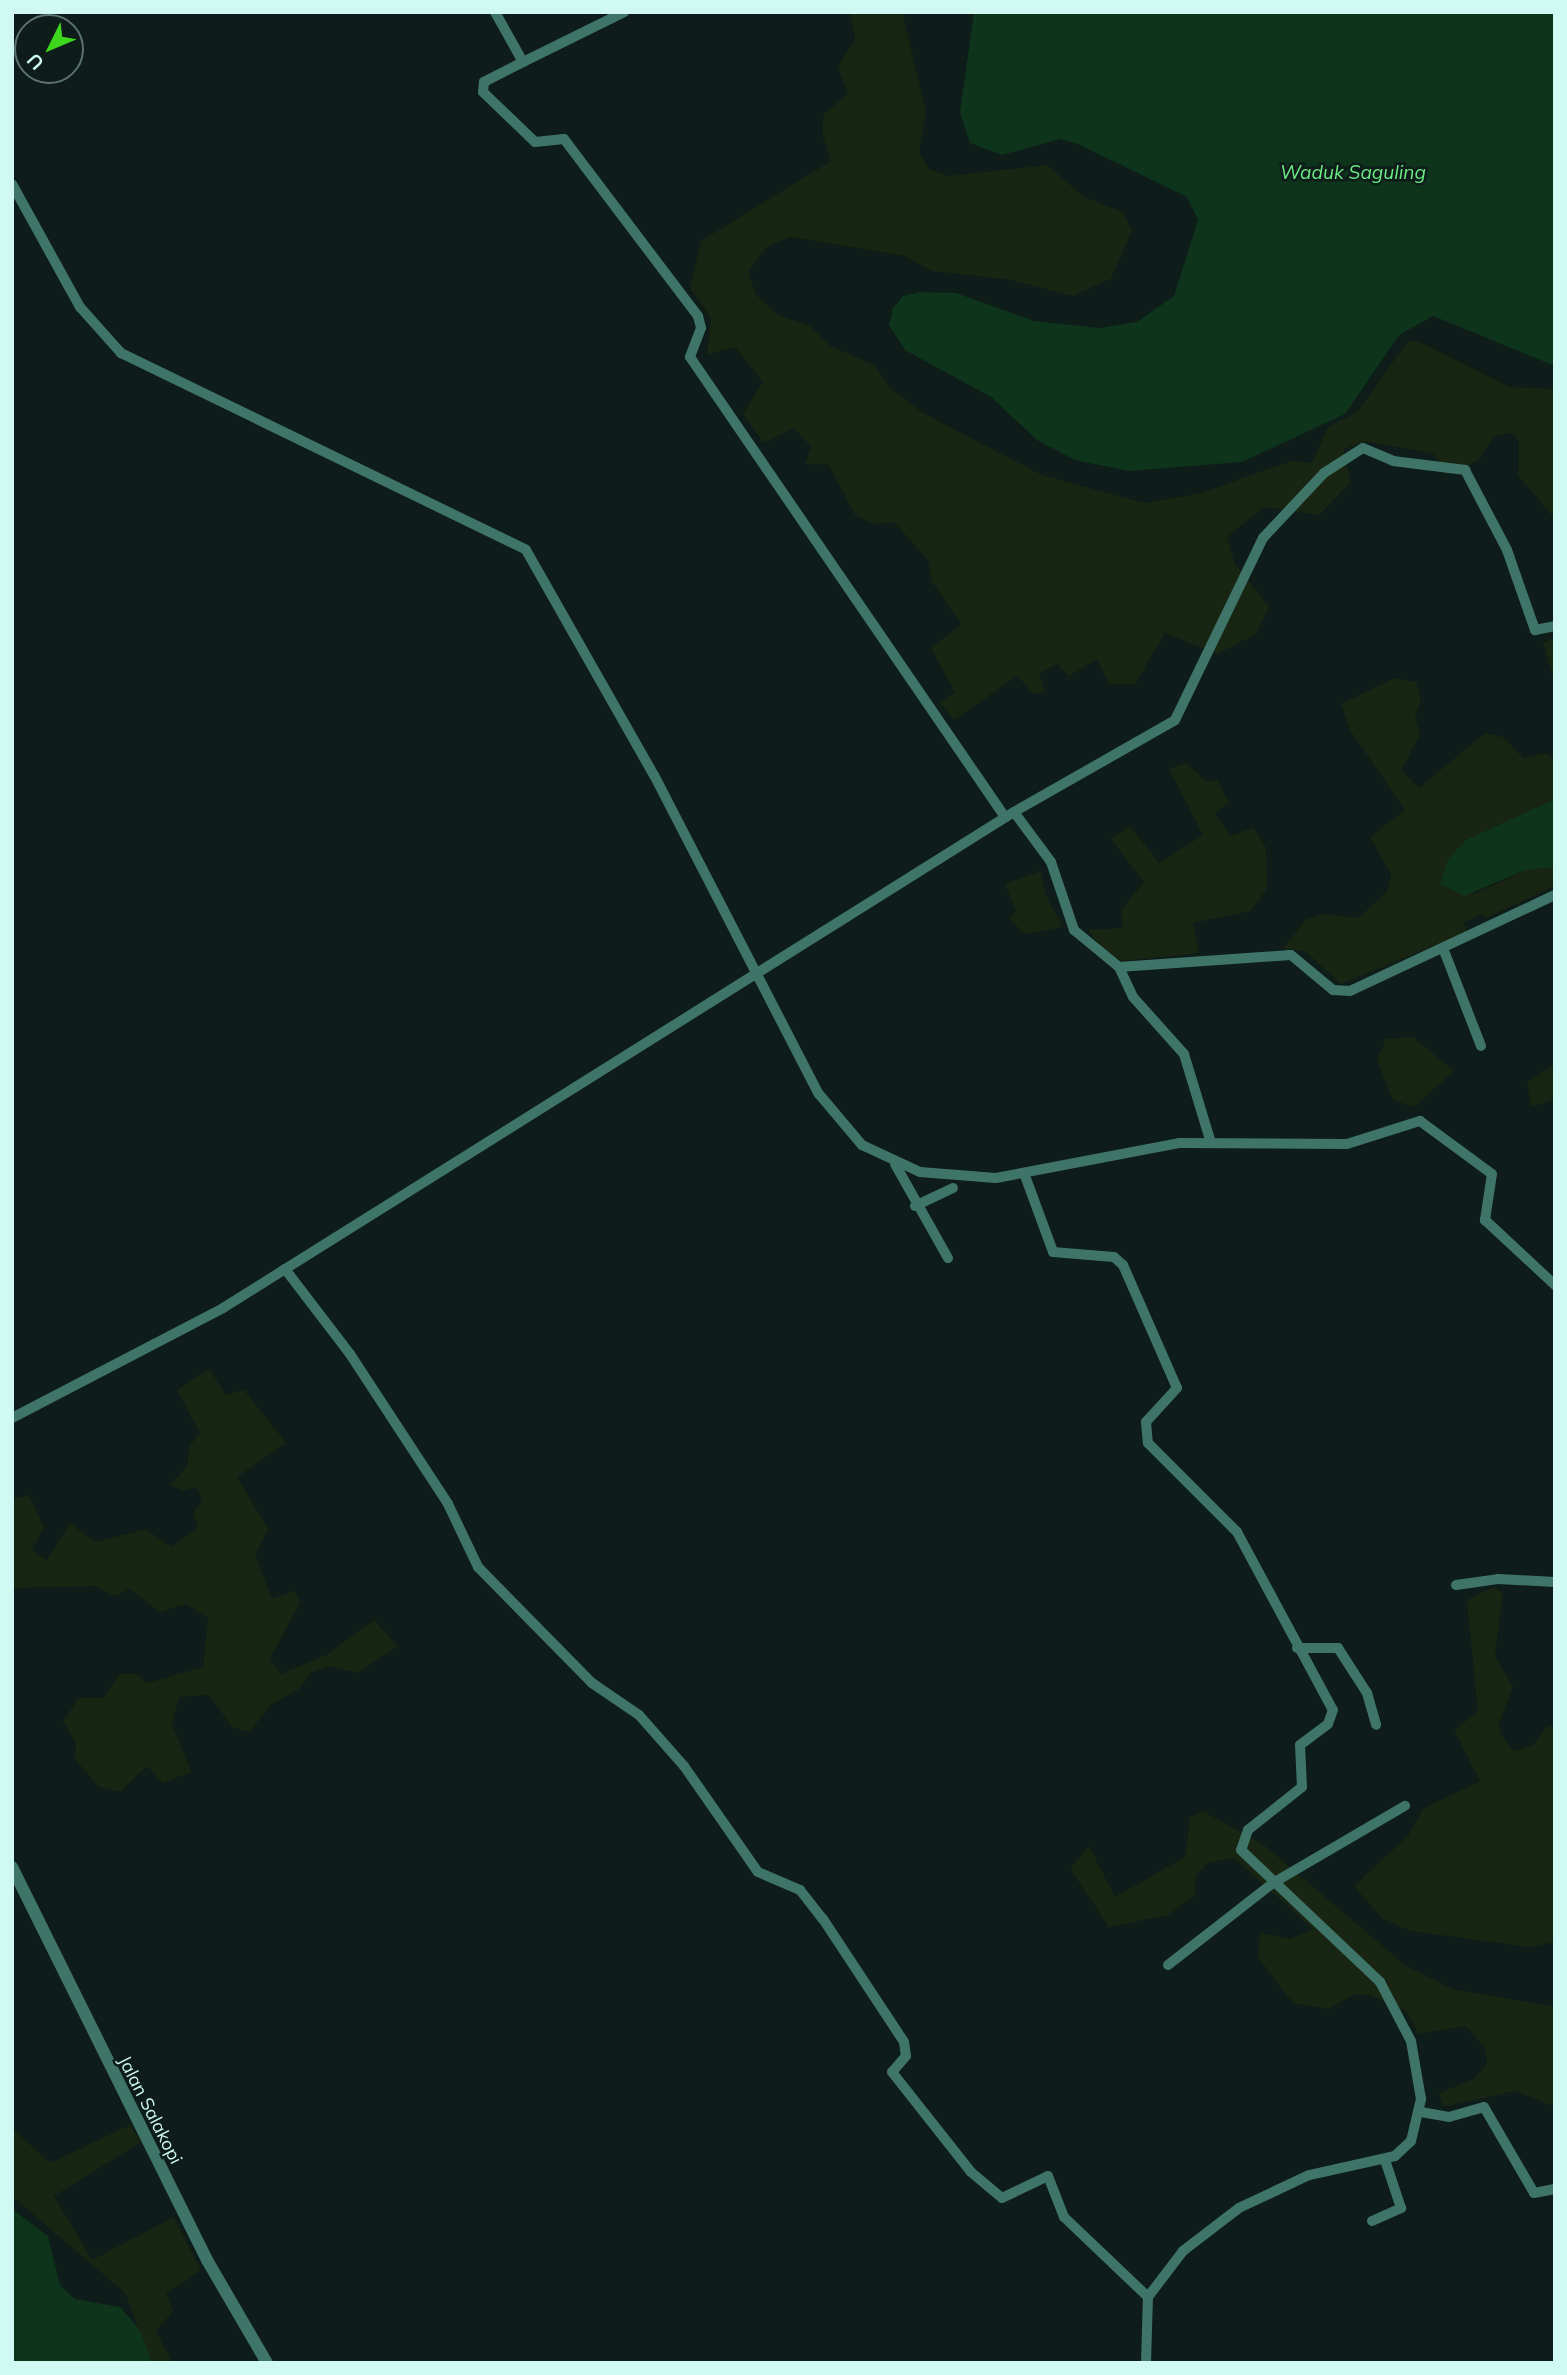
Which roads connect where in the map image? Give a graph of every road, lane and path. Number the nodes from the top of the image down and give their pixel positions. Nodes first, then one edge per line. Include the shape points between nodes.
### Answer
1 (495, 12) edge
2 (624, 12) edge
3 (523, 62) junction
4 (12, 184) edge
5 (1555, 626) edge
6 (1009, 815) junction
7 (1555, 895) edge
8 (1443, 948) junction
9 (1119, 967) junction
10 (758, 973) junction
11 (1481, 1046) dead end
12 (1211, 1143) junction
13 (895, 1164) junction
14 (1024, 1173) junction
15 (953, 1188) dead end
16 (915, 1206) junction
17 (948, 1258) dead end
18 (285, 1269) junction
19 (1555, 1285) edge
20 (12, 1418) edge
21 (1555, 1582) edge
22 (1456, 1585) dead end
23 (1297, 1648) junction
24 (1376, 1725) dead end
25 (1405, 1806) dead end
26 (12, 1867) edge
27 (1273, 1883) junction
28 (1167, 1965) dead end
29 (1421, 2112) junction
30 (1385, 2161) junction
31 (1555, 2189) edge
32 (1372, 2221) dead end
33 (1148, 2297) junction
34 (267, 2363) edge
35 (1146, 2363) edge

1 - 3 street
2 - 3 street
3 - 6 street via 484,82 482,90 535,142 564,139 698,316 701,328 690,357
4 - 10 street via 80,307 121,353 523,547
5 - 6 street via 1535,629 1507,550 1465,470 1393,461 1363,448 1324,473 1264,538 1175,720
6 - 9 street via 1051,862 1077,934
6 - 10 street
7 - 8 street
8 - 9 street via 1343,992 1329,988 1291,956
8 - 11 street
9 - 12 street via 1140,1007 1184,1054
10 - 13 street via 832,1115 852,1138
10 - 18 street
12 - 14 street via 1140,1149
12 - 19 street via 1347,1144 1420,1121 1492,1174 1485,1220
13 - 14 street via 978,1178
13 - 16 street
14 - 23 street via 1053,1252 1114,1257 1123,1265 1177,1388 1146,1422 1149,1443 1237,1532
15 - 16 street
16 - 17 street
18 - 20 street via 211,1315
18 - 33 street via 350,1354 448,1504 478,1567 592,1684 639,1715 684,1766 758,1872 800,1889 831,1929 904,2042 906,2056 892,2072 971,2172 1002,2198 1048,2176 1064,2217
21 - 22 street via 1498,1578
23 - 24 street via 1338,1648 1367,1693
23 - 27 street via 1333,1715 1300,1745 1302,1787 1243,1836 1247,1860
25 - 27 street
26 - 34 street, Jalan Salakopi via 194,2236
27 - 28 street
27 - 29 street via 1364,1964 1393,2002 1410,2040
29 - 30 street via 1411,2141
29 - 31 street via 1450,2117 1484,2107 1534,2193
30 - 32 street via 1401,2208
30 - 33 street via 1309,2175 1239,2208 1183,2250
33 - 35 street

